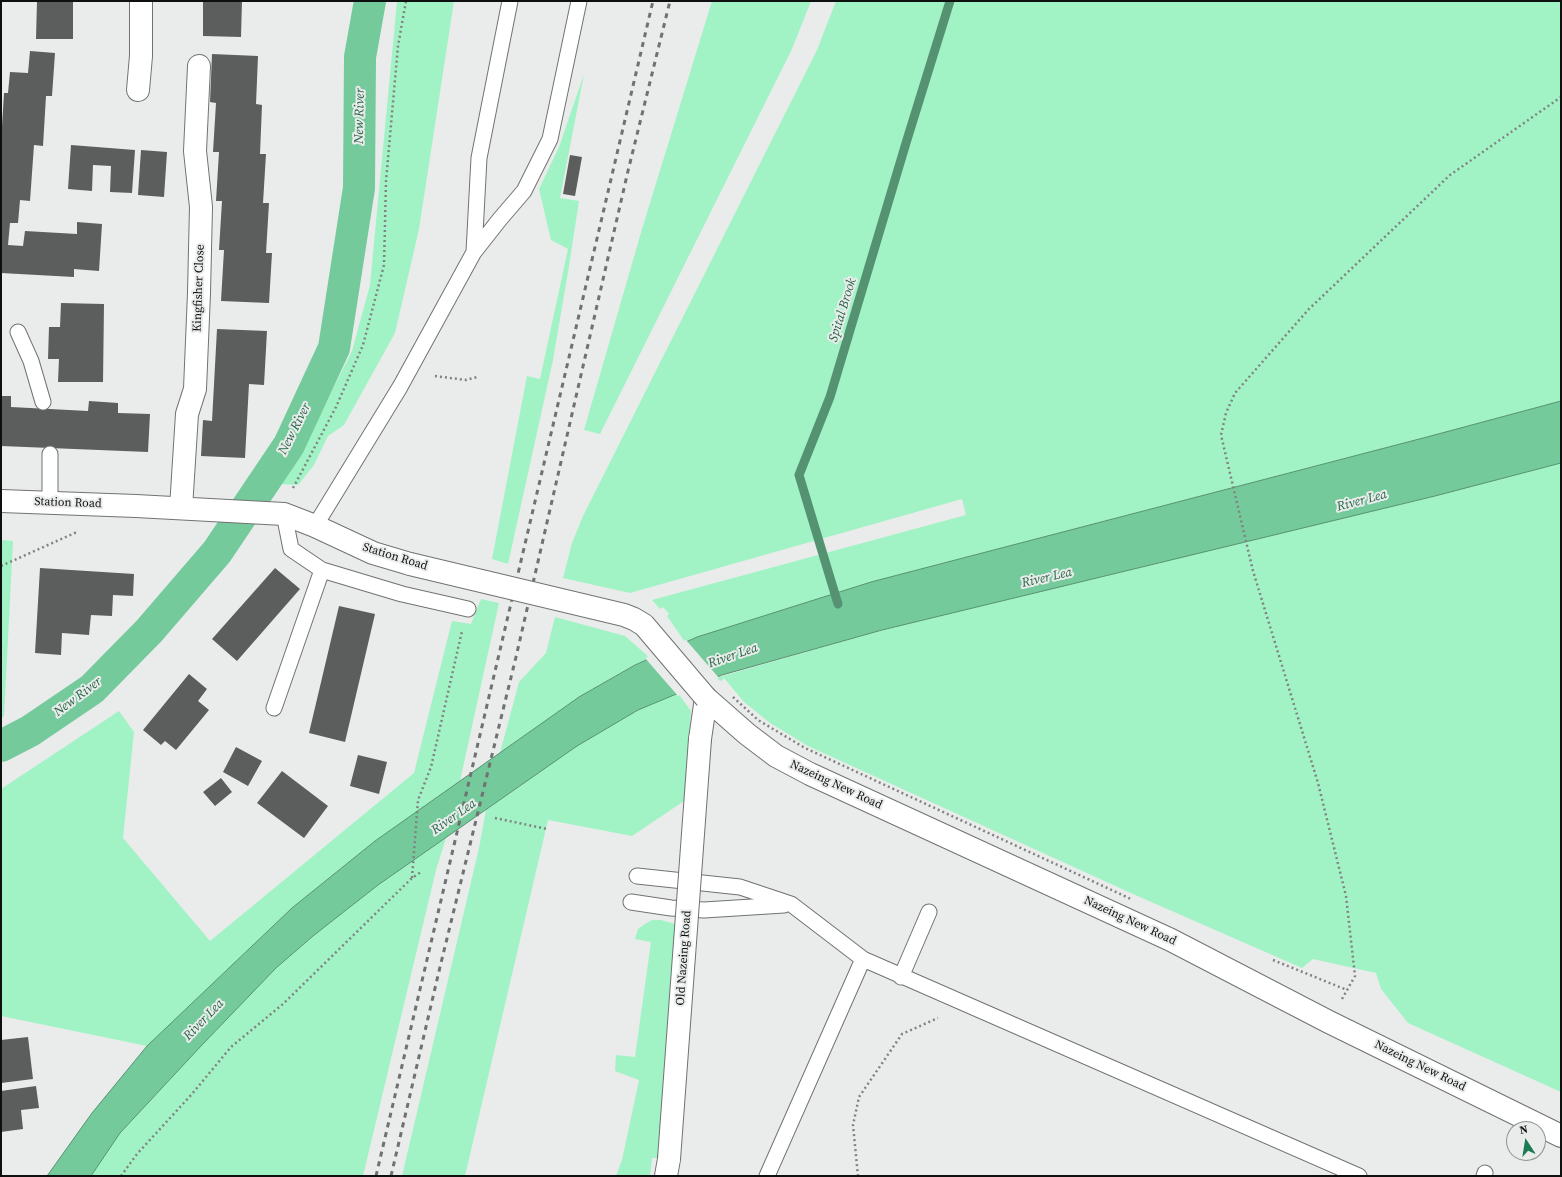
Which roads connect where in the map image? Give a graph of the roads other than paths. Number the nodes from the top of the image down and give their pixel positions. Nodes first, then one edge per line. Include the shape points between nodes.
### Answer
1 (510, 1) edge
2 (579, 1) edge
3 (141, 6) edge
4 (199, 66) dead end
5 (138, 90) dead end
6 (474, 252) junction
7 (18, 332) dead end
8 (43, 402) dead end
9 (50, 454) dead end
10 (1, 501) edge
11 (50, 502) junction
12 (180, 508) junction
13 (278, 514) junction
14 (315, 526) junction
15 (322, 570) junction
16 (468, 609) road end
17 (706, 698) junction
18 (274, 708) dead end
19 (637, 876) dead end
20 (631, 902) dead end
21 (791, 904) junction
22 (929, 912) dead end
23 (862, 959) junction
24 (901, 977) junction
25 (1561, 1136) edge
26 (667, 1168) edge
27 (766, 1176) edge
28 (1359, 1176) edge

1 - 6 lane via 479,158
2 - 6 lane via 550,139 524,191
3 - 5 main road
4 - 12 main road, Kingfisher Close via 196,151 201,207 195,389 187,414
6 - 14 lane via 400,387
7 - 8 lane via 31,361
9 - 11 lane
10 - 11 main road, Station Road
11 - 12 main road, Station Road
12 - 13 main road, Station Road
13 - 14 main road, Station Road
13 - 15 lane via 291,549
14 - 17 main road, Station Road, bridge via 373,553 410,564 634,619 644,625
15 - 16 lane via 402,594
15 - 18 lane
17 - 25 main road, Nazeing New Road via 776,756 817,777 1127,908 1171,940
17 - 26 main road, Old Nazeing Road, bridge via 700,739
19 - 21 lane via 740,887
20 - 21 lane via 704,910
21 - 23 lane
22 - 24 lane
23 - 24 lane
23 - 27 lane
24 - 28 lane

